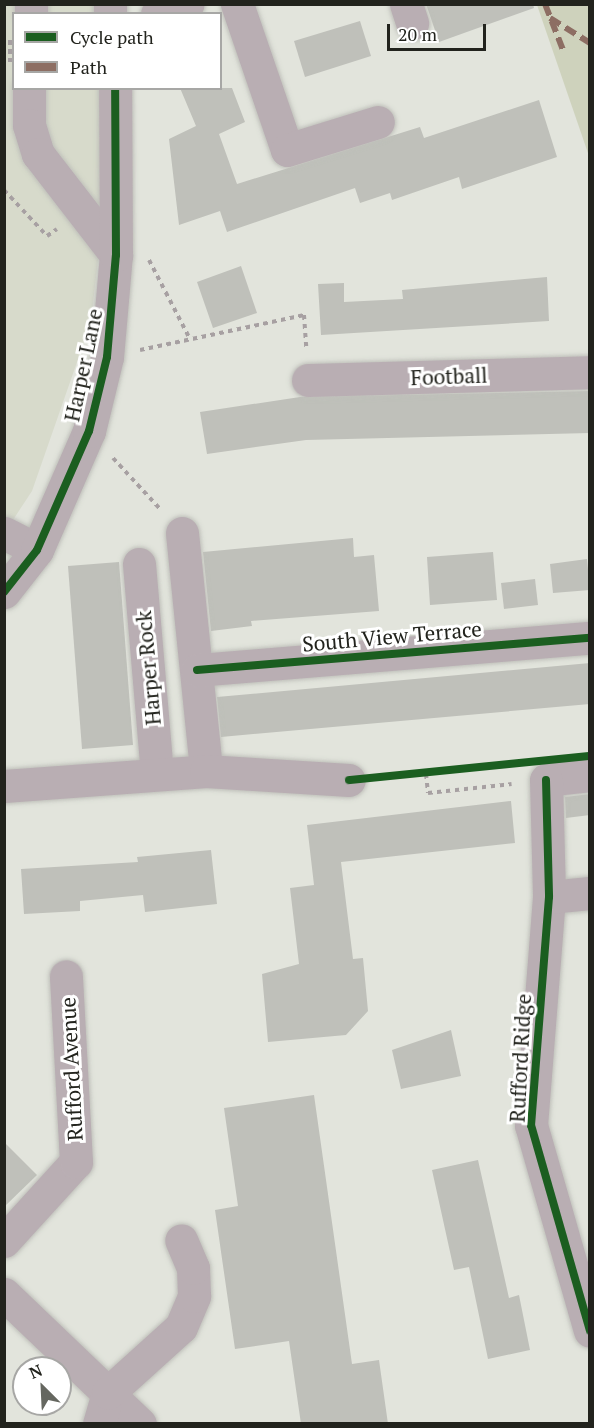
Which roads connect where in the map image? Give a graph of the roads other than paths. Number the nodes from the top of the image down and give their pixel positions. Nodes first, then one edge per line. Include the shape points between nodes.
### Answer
1 (187, 4) edge
2 (237, 4) edge
3 (163, 12) edge
4 (29, 90) edge
5 (115, 90) edge
6 (378, 122) dead end
7 (129, 252) junction
8 (590, 372) edge
9 (308, 380) road end
10 (4, 533) edge
11 (182, 533) road end
12 (37, 550) junction
13 (139, 564) dead end
14 (4, 592) edge
15 (590, 638) edge
16 (197, 670) junction
17 (206, 771) junction
18 (158, 772) junction
19 (590, 775) edge
20 (349, 780) dead end
21 (4, 786) edge
22 (590, 893) edge
23 (549, 897) junction
24 (66, 976) dead end
25 (181, 1240) dead end
26 (4, 1241) edge
27 (581, 1274) edge
28 (4, 1294) edge
29 (590, 1331) edge
30 (108, 1392) junction
31 (99, 1424) edge
32 (140, 1424) edge

1 - 3 street
2 - 6 street via 287,150
4 - 7 street via 29,124 38,154
5 - 7 street, Harper Lane
7 - 12 street, Harper Lane via 88,431
8 - 9 street, Football
10 - 12 street
11 - 16 street
12 - 14 street, Harper Lane
13 - 18 street, Harper Rock
15 - 16 street, South View Terrace
16 - 17 street
17 - 18 street
17 - 20 street
18 - 21 street
19 - 23 street, Rufford Ridge via 546,780
22 - 23 street
23 - 27 street, Rufford Ridge via 531,1125
24 - 26 street, Rufford Avenue via 76,1162
25 - 30 street via 193,1268 194,1296 181,1327
27 - 29 street, Rufford Ridge
28 - 30 street
30 - 31 street
30 - 32 street

